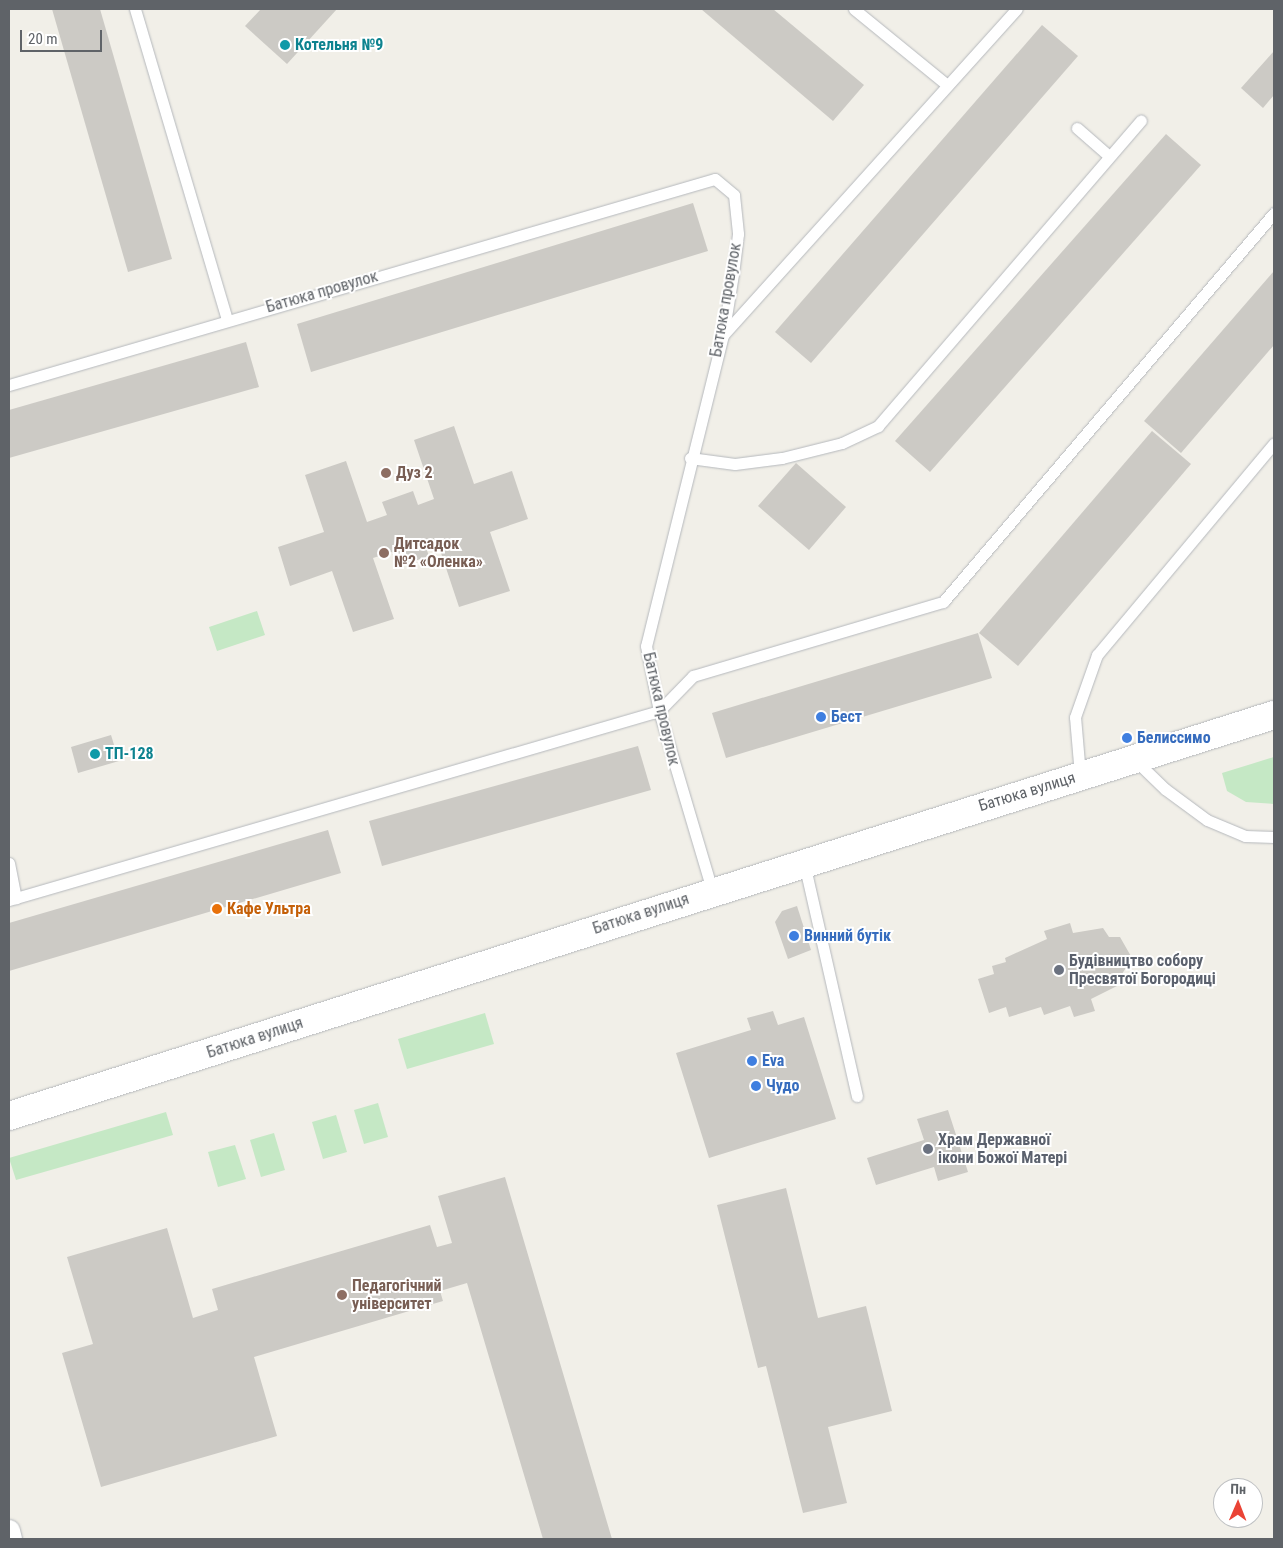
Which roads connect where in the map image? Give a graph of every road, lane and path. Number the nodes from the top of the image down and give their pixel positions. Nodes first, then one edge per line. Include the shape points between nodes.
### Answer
1 (135, 9) edge
2 (854, 9) edge
3 (1017, 9) edge
4 (946, 84) junction
5 (1141, 120) dead end
6 (1077, 128) dead end
7 (1109, 156) junction
8 (1274, 213) edge
9 (227, 319) junction
10 (722, 335) junction
11 (9, 385) edge
12 (1274, 444) edge
13 (690, 458) junction
14 (659, 711) junction
15 (1274, 715) edge
16 (1134, 758) junction
17 (1080, 775) junction
18 (1274, 838) edge
19 (804, 862) junction
20 (9, 863) edge
21 (712, 890) junction
22 (12, 899) edge
23 (857, 1096) dead end
24 (9, 1116) edge
25 (9, 1530) edge
26 (11, 1539) edge

1 - 9 lane
2 - 4 lane
3 - 4 lane
4 - 10 lane
5 - 7 lane
6 - 7 lane
7 - 13 lane via 878,426 842,443 782,458 736,464
8 - 14 lane via 943,602 693,676
9 - 10 lane, Батюка провулок via 715,179 734,195 738,234
9 - 11 lane, Батюка провулок
10 - 13 lane, Батюка провулок
12 - 17 lane via 1096,655 1075,717
13 - 14 lane, Батюка провулок via 646,646
14 - 21 lane, Батюка провулок
14 - 22 lane
15 - 16 street, Батюка вулиця
16 - 17 street, Батюка вулиця
16 - 18 lane via 1165,790 1207,820 1245,836
17 - 19 street, Батюка вулиця
19 - 21 street, Батюка вулиця
19 - 23 lane
20 - 22 lane
21 - 24 street, Батюка вулиця
25 - 26 street

